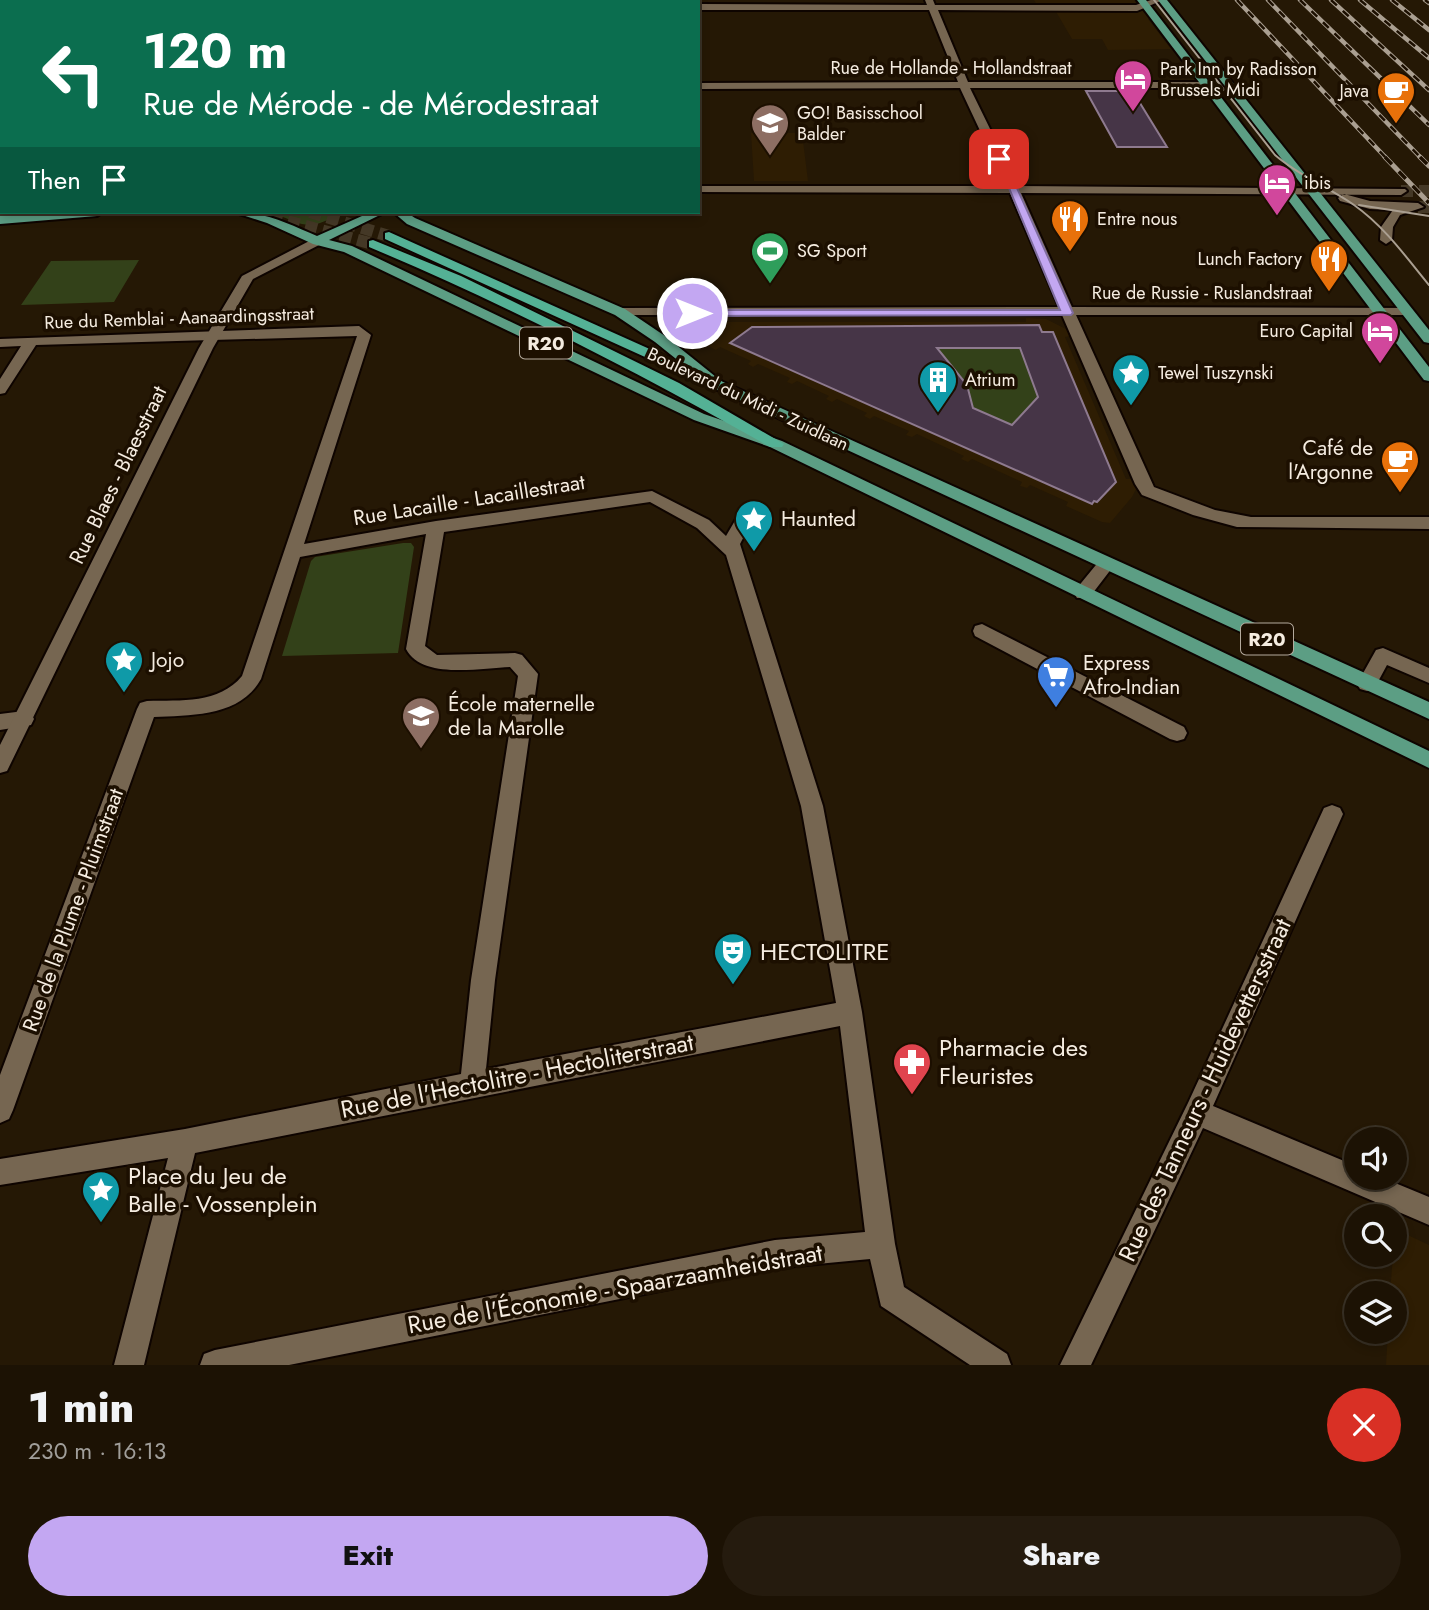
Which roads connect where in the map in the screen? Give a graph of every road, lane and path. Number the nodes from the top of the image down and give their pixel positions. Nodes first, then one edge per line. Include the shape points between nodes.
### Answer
1 (1160, 0) edge
2 (1143, 3) edge
3 (931, 4) edge
4 (700, 7) edge
5 (1204, 85) junction
6 (700, 86) edge
7 (964, 86) junction
8 (700, 189) edge
9 (1014, 190) junction
10 (1285, 190) junction
11 (1317, 190) junction
12 (1401, 191) tunnel mouth
13 (1387, 206) junction
14 (1355, 209) dead end
15 (73, 214) edge
16 (247, 214) edge
17 (376, 214) edge
18 (401, 214) edge
19 (0, 220) edge
20 (389, 236) tunnel mouth
21 (1386, 240) dead end
22 (317, 241) junction
23 (373, 244) tunnel mouth
24 (620, 312) junction
25 (1380, 312) junction
26 (1406, 312) junction
27 (1067, 313) junction
28 (212, 335) junction
29 (1429, 339) edge
30 (30, 342) junction
31 (0, 343) edge
32 (1429, 377) edge
33 (716, 384) junction
34 (0, 390) edge
35 (776, 444) junction
36 (749, 511) dead end
37 (1429, 523) edge
38 (436, 527) junction
39 (293, 552) junction
40 (733, 552) junction
41 (1107, 564) junction
42 (1083, 593) junction
43 (982, 631) dead end
44 (1429, 676) edge
45 (1367, 684) junction
46 (1429, 711) edge
47 (24, 719) junction
48 (0, 722) edge
49 (1177, 733) dead end
50 (1395, 744) junction
51 (1429, 747) edge
52 (1429, 760) edge
53 (0, 765) edge
54 (1332, 814) dead end
55 (850, 1012) junction
56 (472, 1085) junction
57 (0, 1110) edge
58 (1197, 1112) junction
59 (186, 1142) junction
60 (0, 1171) edge
61 (1429, 1210) edge
62 (881, 1244) junction
63 (129, 1365) edge
64 (215, 1365) edge
65 (996, 1365) edge
66 (1075, 1365) edge

1 - 2 street
1 - 11 main road
2 - 3 street
2 - 5 main road
3 - 4 street
3 - 7 street
5 - 7 street, Rue de Hollande - Hollandstraat
5 - 10 main road
6 - 7 street, Rue de Hollande - Hollandstraat
7 - 9 street
8 - 9 street
9 - 10 street
9 - 27 street
10 - 11 street
10 - 25 main road
11 - 12 street
11 - 13 street
11 - 26 main road
13 - 14 street
13 - 21 street via 1418,207 1395,213
15 - 19 main road
16 - 22 main road, Boulevard du Midi - Zuidlaan
17 - 22 main road
18 - 24 main road
20 - 33 highway, Boulevard du Midi - Zuidlaan / R20
22 - 28 street, Rue Blaes - Blaesstraat via 248,276
22 - 35 main road, Boulevard du Midi - Zuidlaan / R20 via 348,249 698,417
23 - 35 highway, Boulevard du Midi - Zuidlaan / R20 via 456,279 674,386
24 - 27 street, Rue de Russie - Ruslandstraat
24 - 33 main road
25 - 26 street, Rue de Russie - Ruslandstraat
25 - 27 street, Rue de Russie - Ruslandstraat
25 - 32 main road
26 - 29 main road
27 - 37 street via 1148,491 1198,512 1251,523
28 - 30 street, Rue du Remblai - Aanaardingsstraat
28 - 39 street, Rue du Remblai - Aanaardingsstraat via 359,330 364,335
28 - 47 street, Rue Blaes - Blaesstraat
30 - 31 street, Rue du Remblai - Aanaardingsstraat
30 - 34 street
33 - 41 main road, Boulevard du Midi - Zuidlaan / R20
35 - 42 main road, Boulevard du Midi - Zuidlaan / R20
36 - 40 street via 734,536
38 - 39 street, Rue Lacaille - Lacaillestraat
38 - 40 street, Rue Lacaille - Lacaillestraat via 652,496 703,524
38 - 56 street via 415,649 433,662 516,660 528,674
39 - 57 street, Rue de la Plume - Pluimstraat via 247,686 230,698 205,705 147,709
40 - 55 street via 812,806
41 - 42 street
41 - 45 main road, Boulevard du Midi - Zuidlaan / R20
42 - 50 main road, Boulevard du Midi - Zuidlaan / R20
43 - 49 street
44 - 45 street via 1383,655
45 - 46 main road, Boulevard du Midi - Zuidlaan / R20
47 - 48 street
47 - 53 street, Rue Blaes - Blaesstraat
50 - 51 main road, Boulevard du Midi - Zuidlaan / R20
50 - 52 main road, Boulevard du Midi - Zuidlaan / R20
54 - 58 street, Rue des Tanneurs - Huidevettersstraat
55 - 56 street, Rue de l'Hectolitre - Hectoliterstraat
55 - 62 street
56 - 59 street, Rue de l'Hectolitre - Hectoliterstraat
58 - 61 street
58 - 66 street, Rue des Tanneurs - Huidevettersstraat
59 - 60 street
59 - 63 street
62 - 64 street, Rue de l'Économie - Spaarzaamheidstraat via 775,1254
62 - 65 street via 891,1296

